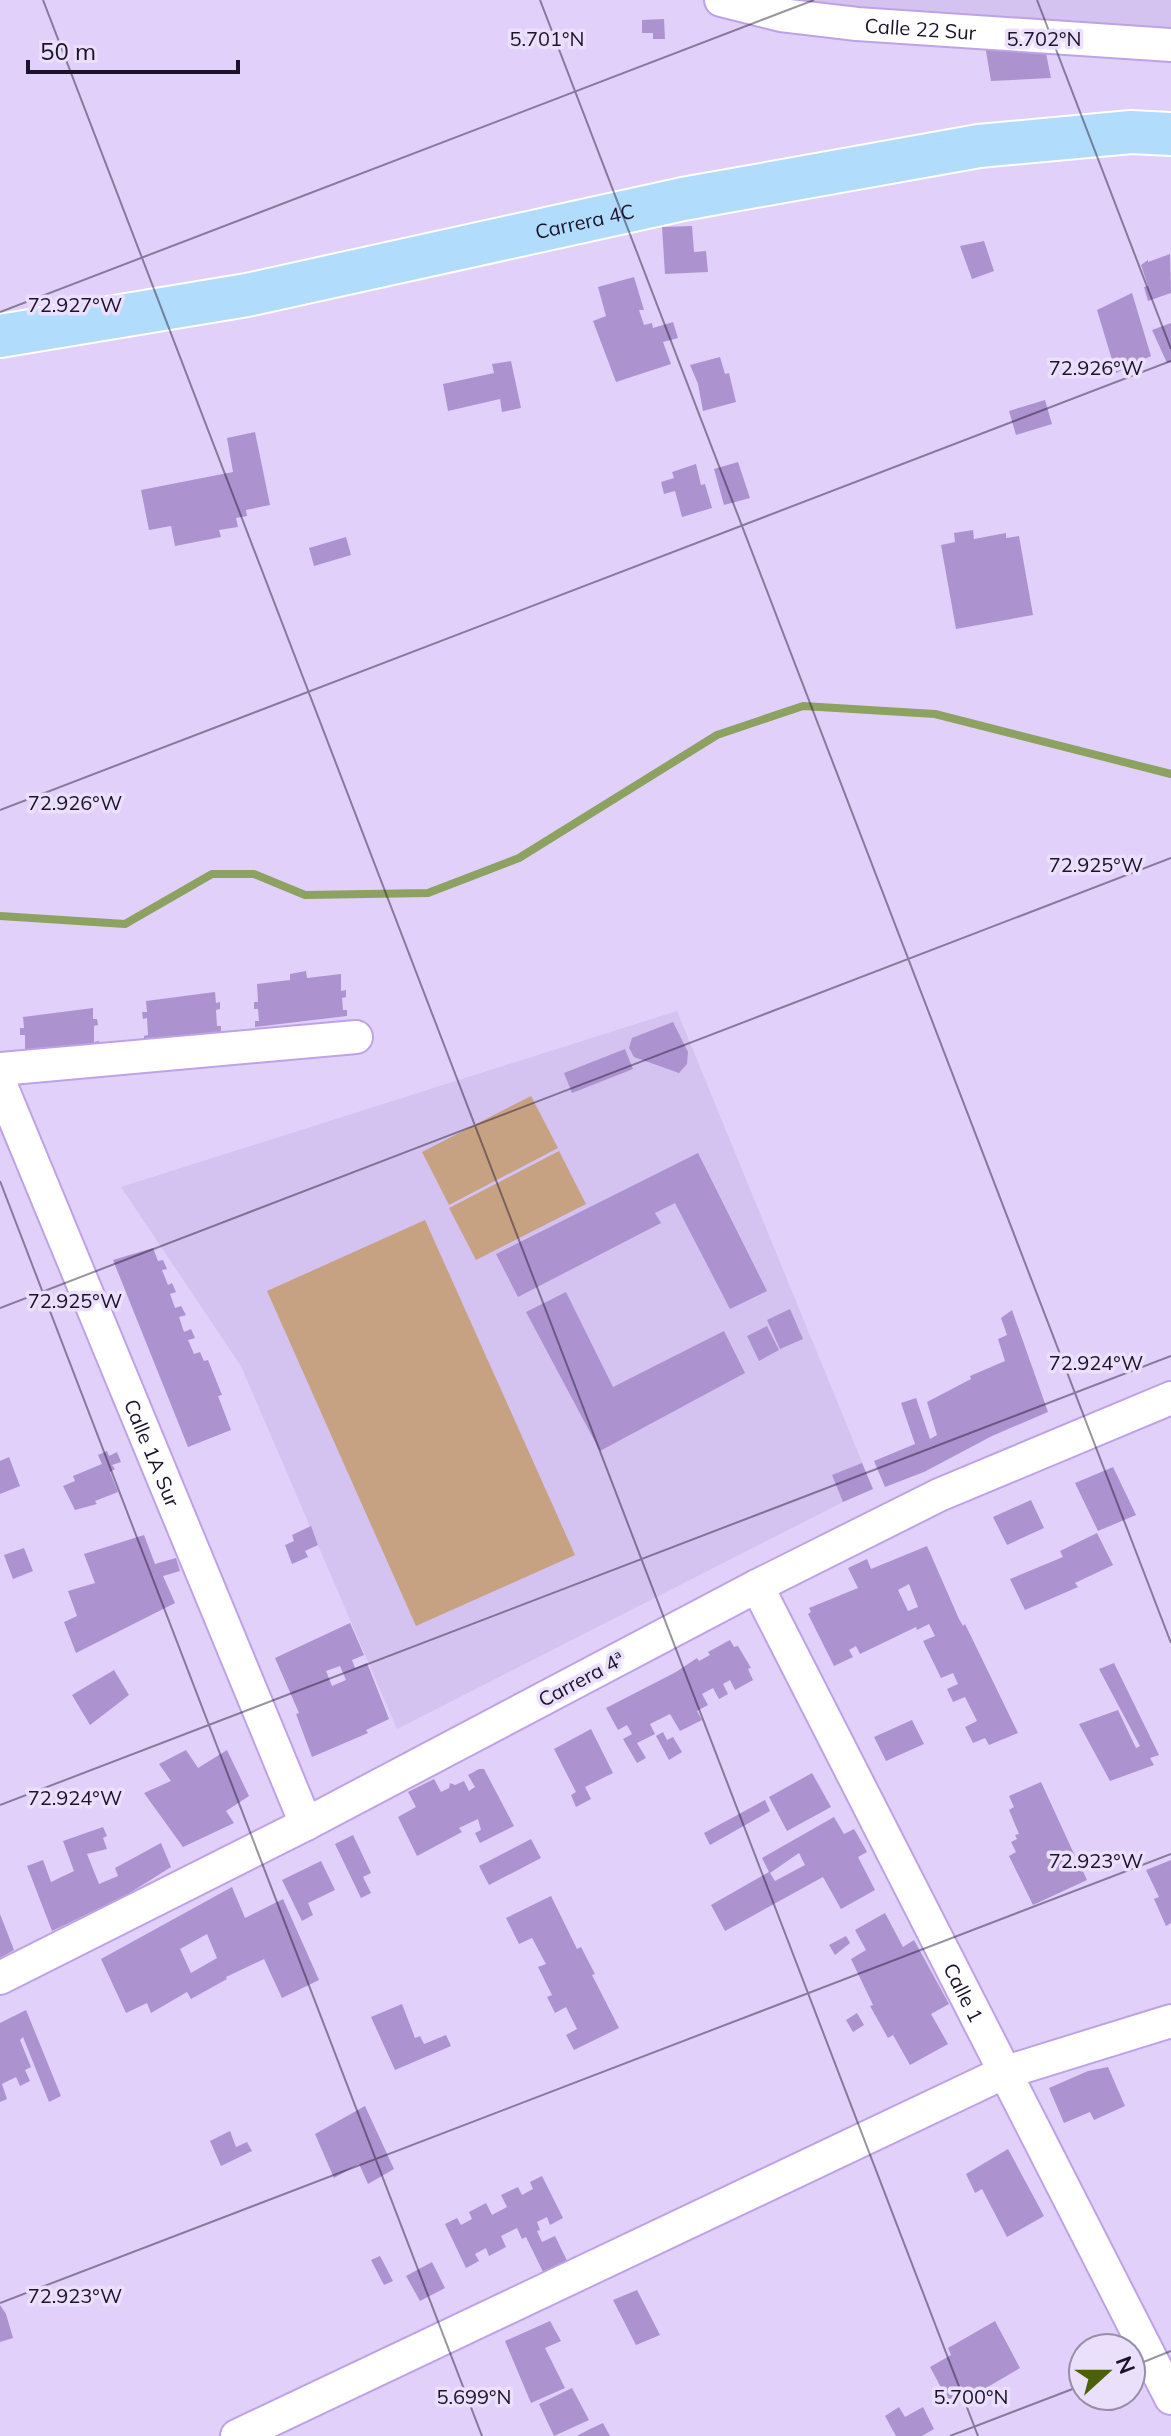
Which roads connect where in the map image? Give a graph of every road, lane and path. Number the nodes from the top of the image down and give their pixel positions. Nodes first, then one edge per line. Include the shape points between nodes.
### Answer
1 (721, 0) edge
2 (1171, 45) edge
3 (1171, 134) edge
4 (0, 336) edge
5 (356, 1037) dead end
6 (0, 1069) edge
7 (0, 1083) edge
8 (1171, 1398) edge
9 (757, 1586) junction
10 (306, 1824) junction
11 (0, 1978) edge
12 (1171, 2021) edge
13 (1003, 2073) junction
14 (1171, 2398) edge
15 (237, 2436) edge

1 - 2 street, Calle 22 Sur via 781,15 857,24
3 - 4 main road, Carrera 4C via 1131,132 963,148 683,199 247,295
5 - 6 street
7 - 10 street, Calle 1A Sur
8 - 9 street, Carrera 4ª via 939,1495
9 - 10 street, Carrera 4ª
9 - 13 street, Calle 1
10 - 11 street, Carrera 4ª
12 - 13 street
13 - 14 street, Calle 1
13 - 15 street

